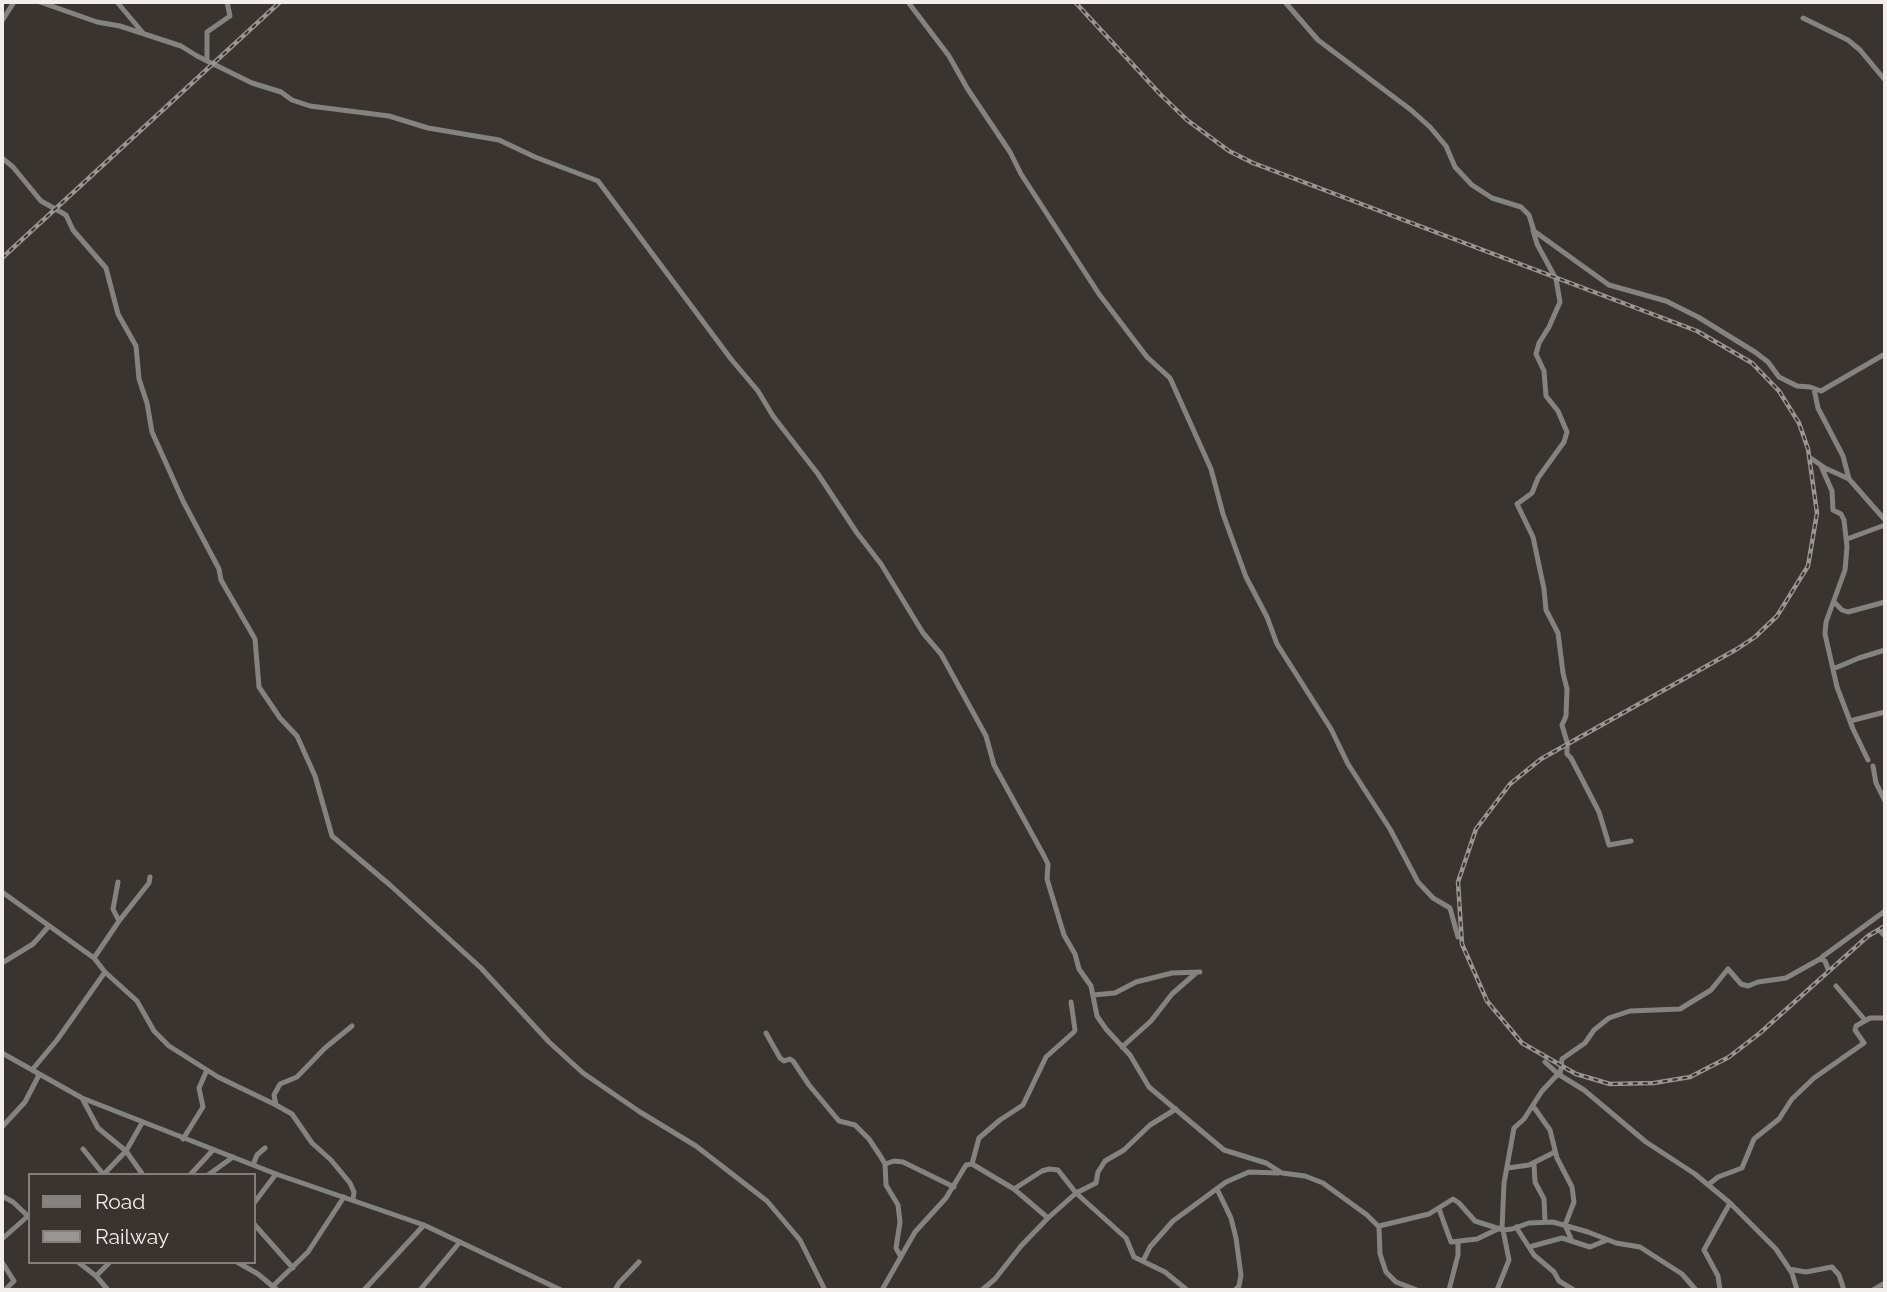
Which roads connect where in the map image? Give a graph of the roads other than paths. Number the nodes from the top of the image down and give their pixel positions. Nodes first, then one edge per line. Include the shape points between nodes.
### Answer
1 (14, 2) edge
2 (40, 2) edge
3 (117, 2) edge
4 (227, 2) edge
5 (908, 2) edge
6 (1285, 2) edge
7 (1804, 18) dead end
8 (2, 21) edge
9 (145, 36) junction
10 (207, 60) junction
11 (1885, 80) edge
12 (2, 158) edge
13 (1533, 230) junction
14 (1885, 354) edge
15 (1814, 390) junction
16 (1812, 459) dead end
17 (1821, 466) junction
18 (1849, 480) junction
19 (1885, 522) edge
20 (1847, 539) junction
21 (1834, 602) junction
22 (1885, 602) edge
23 (1885, 650) edge
24 (1833, 669) junction
25 (1885, 712) edge
26 (1850, 721) junction
27 (1868, 760) dead end
28 (1873, 766) dead end
29 (1885, 801) edge
30 (1631, 841) dead end
31 (150, 877) dead end
32 (118, 882) dead end
33 (2, 892) edge
34 (1885, 911) edge
35 (119, 921) junction
36 (50, 926) junction
37 (1458, 937) dead end
38 (1822, 957) dead end
39 (94, 958) junction
40 (2, 963) edge
41 (1828, 969) dead end
42 (105, 972) junction
43 (1836, 986) dead end
44 (1093, 995) junction
45 (1071, 1002) dead end
46 (1885, 1018) edge
47 (1866, 1020) junction
48 (352, 1026) dead end
49 (766, 1034) dead end
50 (1122, 1047) junction
51 (2, 1053) edge
52 (1545, 1062) dead end
53 (32, 1070) junction
54 (208, 1070) junction
55 (1559, 1074) junction
56 (39, 1075) junction
57 (82, 1098) junction
58 (276, 1104) junction
59 (1533, 1106) junction
60 (1177, 1109) junction
61 (142, 1123) junction
62 (2, 1127) edge
63 (183, 1139) junction
64 (83, 1149) dead end
65 (265, 1149) dead end
66 (213, 1150) junction
67 (126, 1151) junction
68 (1555, 1153) junction
69 (233, 1157) junction
70 (885, 1164) junction
71 (972, 1164) junction
72 (1534, 1164) junction
73 (253, 1165) junction
74 (1508, 1168) junction
75 (101, 1173) edge
76 (105, 1173) edge
77 (142, 1173) edge
78 (192, 1173) edge
79 (211, 1173) edge
80 (1282, 1173) junction
81 (276, 1174) junction
82 (1708, 1185) junction
83 (954, 1187) junction
84 (1014, 1189) junction
85 (1217, 1189) junction
86 (1076, 1194) junction
87 (2, 1196) edge
88 (344, 1197) junction
89 (256, 1200) edge
90 (354, 1200) junction
91 (1730, 1203) junction
92 (1439, 1209) junction
93 (28, 1216) edge
94 (28, 1218) edge
95 (1048, 1218) junction
96 (1545, 1221) junction
97 (424, 1225) junction
98 (1565, 1225) junction
99 (256, 1226) edge
100 (1378, 1227) junction
101 (1516, 1227) junction
102 (1501, 1229) junction
103 (2, 1240) edge
104 (1607, 1240) junction
105 (1572, 1241) junction
106 (460, 1242) junction
107 (1458, 1242) junction
108 (1529, 1247) junction
109 (901, 1257) junction
110 (1143, 1261) junction
111 (2, 1262) edge
112 (639, 1262) dead end
113 (81, 1264) edge
114 (108, 1264) edge
115 (240, 1264) edge
116 (293, 1268) junction
117 (1789, 1269) junction
118 (96, 1276) junction
119 (1885, 1283) edge
120 (106, 1287) edge
121 (275, 1288) edge
122 (7, 1289) edge
123 (100, 1290) edge
124 (364, 1290) edge
125 (420, 1290) edge
126 (561, 1290) edge
127 (615, 1290) edge
128 (825, 1290) edge
129 (882, 1290) edge
130 (982, 1290) edge
131 (1187, 1290) edge
132 (1235, 1290) edge
133 (1417, 1290) edge
134 (1449, 1290) edge
135 (1497, 1290) edge
136 (1574, 1290) edge
137 (1696, 1290) edge
138 (1720, 1290) edge
139 (1797, 1290) edge
140 (1844, 1290) edge
141 (1873, 1290) edge

1 - 8 street
2 - 9 street
3 - 9 street
4 - 10 street via 230,16 206,34
5 - 37 street via 949,56 1099,294 1147,357 1170,378 1211,469 1245,574 1277,644 1418,882 1450,908
6 - 13 street via 1318,40 1430,127 1472,185 1525,210
7 - 11 street via 1848,40
9 - 10 street via 181,46
10 - 44 street via 310,106 389,116 425,128 499,140 598,181 758,391 941,654 1048,864 1047,879 1064,936
12 - 128 street via 37,197 67,216 73,230 106,268 118,314 137,348 152,432 221,580 255,639 259,687 297,736 315,776 332,836 481,968 583,1073 696,1146 767,1201 800,1240
13 - 15 street via 1609,285 1688,312 1755,352 1782,380
13 - 30 street via 1556,279 1560,302 1536,354 1544,371 1546,396 1567,432 1533,492 1517,504 1532,537 1546,610 1558,636 1567,689 1562,725 1567,754 1599,812 1609,845
14 - 15 street via 1827,388
15 - 18 street
16 - 17 street
17 - 18 street
17 - 20 street via 1832,491 1833,510 1844,520
18 - 19 street
19 - 20 street
20 - 21 street via 1845,570
21 - 22 street via 1848,612
21 - 24 street via 1825,634
23 - 24 street
24 - 26 street
25 - 26 street
26 - 27 street
28 - 29 street
31 - 35 street
32 - 35 street via 113,909
33 - 36 street
34 - 38 street
35 - 39 street
36 - 39 street
36 - 40 street
39 - 42 street
41 - 55 street via 1820,959 1786,978 1748,986 1728,969 1711,990 1680,1009 1630,1011 1609,1018 1562,1059
42 - 53 street
42 - 54 street via 141,1006 160,1038
43 - 47 street
44 - 50 street via 1100,1022
44 - 50 street via 1115,993 1172,973 1198,972
45 - 71 street via 1074,1032 1046,1057 1023,1105 979,1138
46 - 47 street
47 - 82 street via 1854,1029 1864,1042 1792,1099 1779,1119 1754,1139 1742,1168
48 - 58 street via 297,1077 277,1087
49 - 70 street via 780,1058 793,1061 839,1121 852,1123
50 - 60 street via 1149,1087
51 - 53 street
52 - 55 street
53 - 56 street
54 - 58 street
54 - 63 street via 199,1088 203,1107
55 - 59 street
55 - 82 street
56 - 57 street
56 - 62 street via 25,1102
57 - 61 street
57 - 67 street via 98,1128
58 - 90 street via 292,1114 312,1143 345,1176
59 - 68 street via 1550,1130
59 - 74 street via 1514,1128
60 - 80 street via 1228,1152 1266,1163
60 - 86 street via 1105,1161 1097,1181
61 - 63 street
61 - 67 street
63 - 66 street
64 - 75 street
65 - 73 street
66 - 69 street
66 - 78 street
67 - 76 street
67 - 77 street
68 - 72 street
68 - 98 street via 1573,1191
69 - 73 street
69 - 79 street
70 - 83 street via 903,1162
70 - 109 street via 886,1185 899,1210 896,1248
71 - 83 street via 966,1165
71 - 84 street
72 - 74 street
72 - 96 street
73 - 81 street
74 - 102 street
80 - 85 street via 1241,1174
80 - 100 street via 1323,1183
81 - 88 street
81 - 89 street
82 - 91 street
83 - 109 street via 922,1222
84 - 86 street via 1054,1168
84 - 95 street
85 - 110 street via 1173,1221
85 - 132 street via 1236,1238 1241,1276
86 - 95 street
86 - 110 street via 1123,1234 1132,1255
87 - 93 street
88 - 90 street
88 - 116 street
90 - 97 street
91 - 117 street via 1776,1249
91 - 138 street via 1704,1250
92 - 100 street
92 - 102 street via 1455,1200 1473,1219
92 - 107 street via 1448,1239
94 - 103 street
95 - 130 street
96 - 98 street
96 - 101 street
97 - 106 street
97 - 124 street
98 - 104 street
98 - 105 street
99 - 116 street
100 - 133 street via 1386,1272 1396,1282
101 - 102 street
101 - 108 street
102 - 107 street
102 - 135 street via 1509,1260
104 - 105 street via 1590,1247
104 - 137 street via 1646,1250 1682,1274
105 - 108 street via 1559,1238
106 - 125 street
106 - 126 street
107 - 134 street
108 - 136 street via 1557,1279
109 - 129 street
110 - 131 street
111 - 122 street via 14,1281
112 - 127 street
113 - 118 street
114 - 118 street
115 - 121 street
116 - 121 street
117 - 139 street
117 - 140 street via 1806,1272 1832,1267
118 - 120 street
119 - 141 street
120 - 123 street

